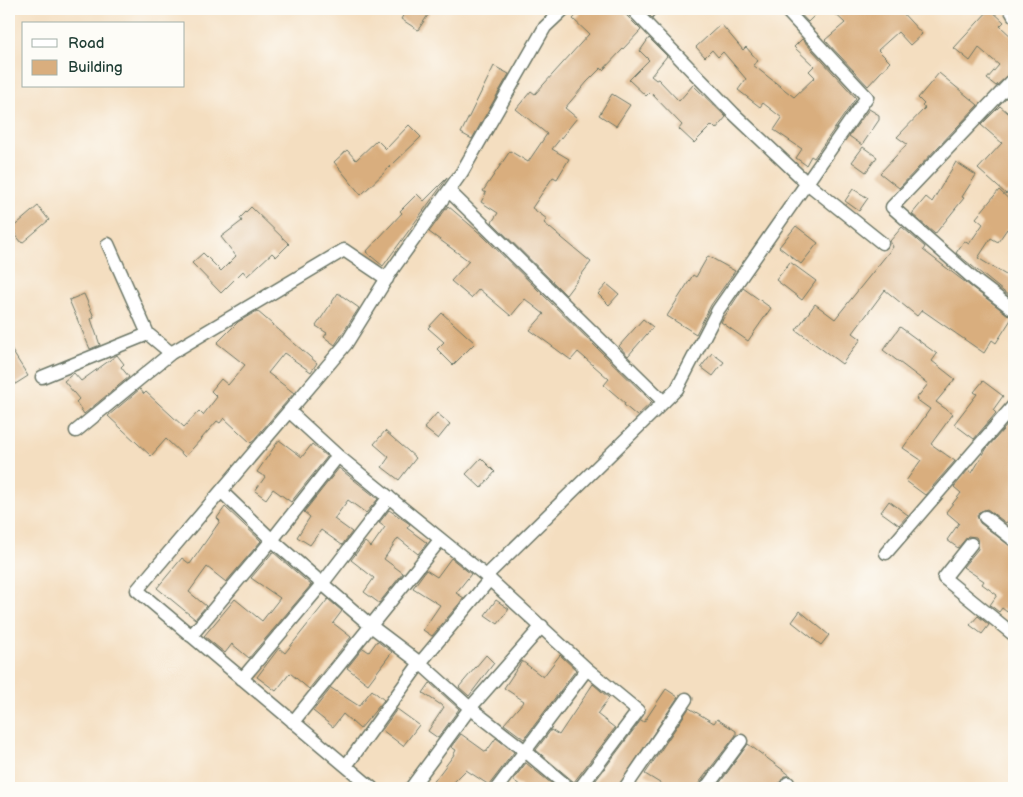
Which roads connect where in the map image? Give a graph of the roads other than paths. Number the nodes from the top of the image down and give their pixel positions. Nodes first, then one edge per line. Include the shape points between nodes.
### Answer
1 (564, 9) edge
2 (632, 9) edge
3 (785, 9) edge
4 (1010, 9) edge
5 (1014, 16) edge
6 (1014, 79) edge
7 (807, 183) junction
8 (449, 191) junction
9 (882, 243) dead end
10 (108, 244) dead end
11 (387, 278) junction
12 (1014, 310) edge
13 (148, 334) junction
14 (171, 354) junction
15 (42, 376) dead end
16 (664, 402) junction
17 (1014, 405) edge
18 (290, 412) junction
19 (76, 431) dead end
20 (338, 456) junction
21 (222, 492) junction
22 (389, 497) junction
23 (985, 517) dead end
24 (272, 540) junction
25 (440, 540) junction
26 (1014, 540) edge
27 (970, 544) dead end
28 (886, 553) dead end
29 (488, 578) junction
30 (322, 584) junction
31 (371, 626) junction
32 (542, 626) junction
33 (1014, 635) edge
34 (191, 636) junction
35 (420, 663) junction
36 (587, 669) junction
37 (242, 679) junction
38 (686, 699) dead end
39 (470, 708) junction
40 (293, 722) junction
41 (741, 741) dead end
42 (524, 750) junction
43 (346, 766) junction
44 (372, 788) edge
45 (411, 788) edge
46 (497, 788) edge
47 (569, 788) edge
48 (580, 788) edge
49 (625, 788) edge
50 (706, 788) edge

1 - 8 street via 544,27
2 - 7 street via 734,114
3 - 7 street via 867,97
4 - 5 street
6 - 12 street via 892,207
7 - 9 street
7 - 16 street via 718,310 677,389
8 - 11 street
8 - 16 street
10 - 13 street
11 - 14 street via 344,250
11 - 18 street via 346,344
13 - 14 street
13 - 15 street
14 - 19 street
16 - 29 street
17 - 28 street
18 - 20 street
18 - 21 street
20 - 22 street
20 - 24 street
21 - 24 street
21 - 34 street via 137,590
22 - 25 street
22 - 30 street
23 - 26 street
24 - 30 street
24 - 34 street
25 - 29 street
25 - 31 street
27 - 33 street via 944,578
29 - 32 street
29 - 35 street
30 - 31 street
30 - 37 street
31 - 35 street
31 - 40 street
32 - 36 street
32 - 39 street
34 - 37 street
35 - 39 street
35 - 43 street
36 - 42 street
36 - 48 street via 638,712
37 - 40 street
38 - 49 street
39 - 42 street
39 - 45 street
40 - 43 street
41 - 50 street
42 - 46 street
42 - 47 street
43 - 44 street

